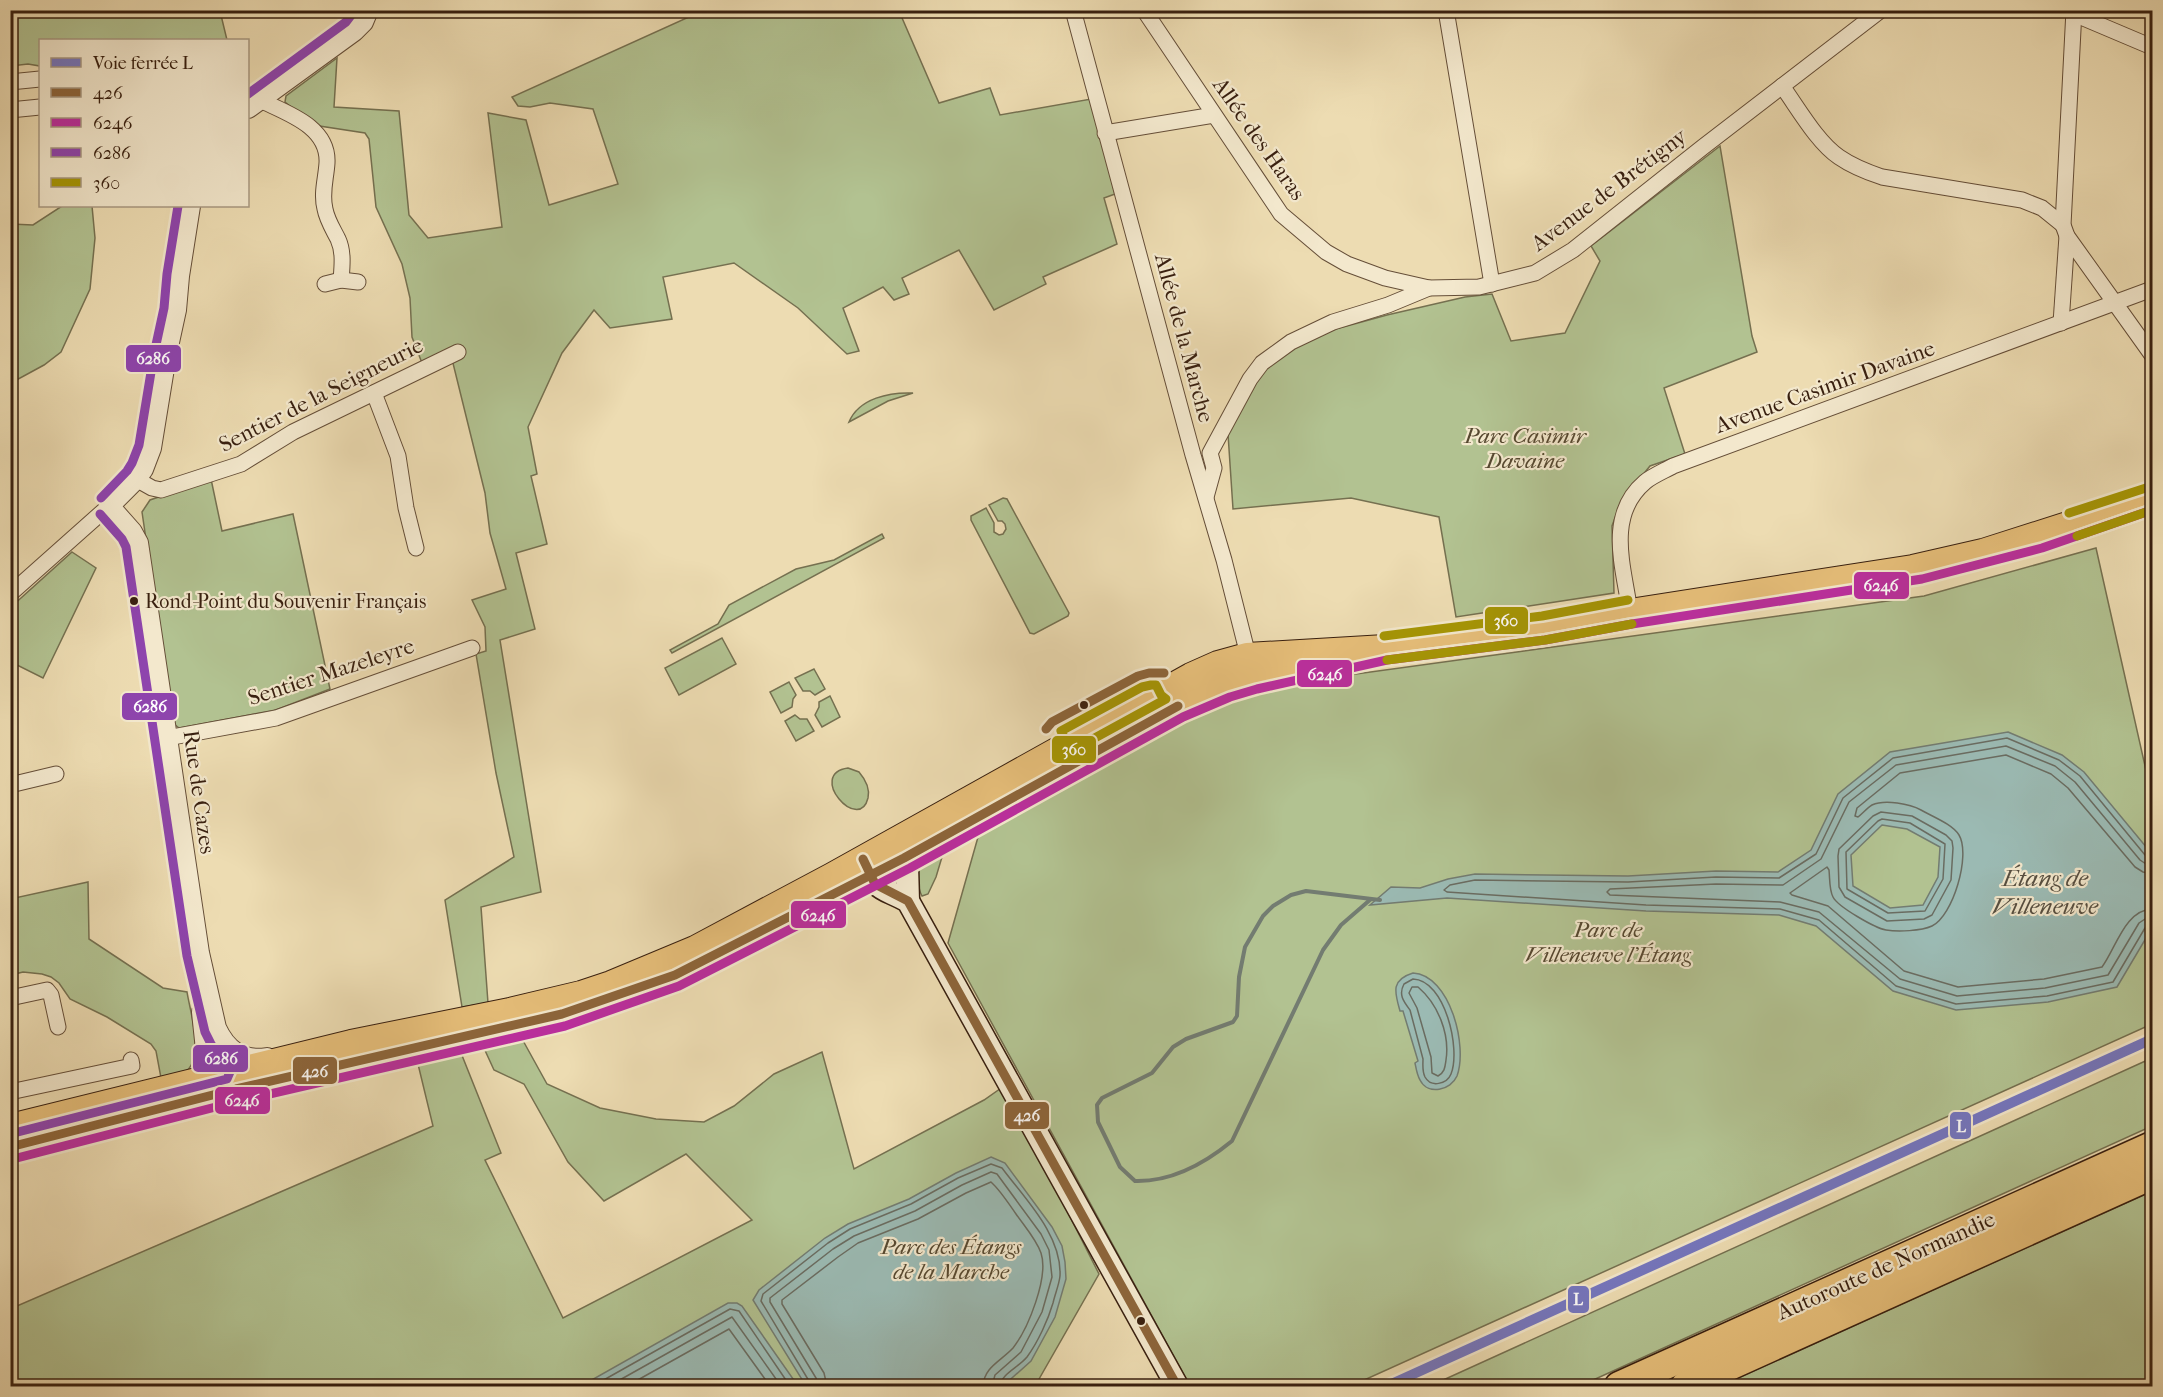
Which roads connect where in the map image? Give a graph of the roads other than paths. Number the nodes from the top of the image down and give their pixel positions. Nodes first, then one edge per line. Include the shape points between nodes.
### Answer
1 (1073, 10) edge
2 (1144, 10) edge
3 (1446, 10) edge
4 (1881, 10) edge
5 (2074, 12) edge
6 (368, 14) edge
7 (2152, 47) edge
8 (39, 79) edge
9 (10, 82) edge
10 (1782, 86) junction
11 (254, 104) edge
12 (39, 107) edge
13 (10, 110) edge
14 (1214, 115) junction
15 (1106, 133) junction
16 (190, 207) edge
17 (2065, 230) junction
18 (341, 280) junction
19 (358, 282) dead end
20 (326, 284) dead end
21 (1492, 284) junction
22 (1429, 288) junction
23 (2152, 289) edge
24 (2115, 303) junction
25 (2061, 323) junction
26 (458, 352) dead end
27 (2152, 355) edge
28 (374, 393) junction
29 (1210, 453) junction
30 (1193, 455) junction
31 (136, 479) junction
32 (1206, 497) junction
33 (2152, 498) edge
34 (109, 506) junction
35 (417, 548) dead end
36 (10, 594) edge
37 (1630, 612) junction
38 (472, 648) dead end
39 (1251, 667) junction
40 (167, 738) junction
41 (56, 774) dead end
42 (10, 785) edge
43 (866, 867) junction
44 (901, 874) junction
45 (199, 953) junction
46 (10, 998) edge
47 (58, 1027) dead end
48 (130, 1060) dead end
49 (226, 1076) junction
50 (10, 1092) edge
51 (10, 1127) edge
52 (2152, 1146) edge
53 (10, 1147) edge
54 (2152, 1175) edge
55 (1177, 1386) edge
56 (1619, 1386) edge
57 (1685, 1386) edge

1 - 15 street, Allée de la Marche
2 - 14 street, Allée des Haras
3 - 21 street
4 - 10 street, Avenue de Brétigny
5 - 7 street
5 - 17 street
6 - 11 street via 354,31
8 - 9 street
10 - 17 street via 1838,156 1867,171 1882,177 2022,200 2042,208
10 - 21 street, Avenue de Brétigny via 1573,250 1535,273
11 - 18 street via 298,118 325,146 323,197 328,221 341,248
12 - 13 street
14 - 15 street
14 - 22 street, Allée des Haras via 1281,214 1301,232 1347,264
15 - 30 street, Allée de la Marche
16 - 31 street via 153,438
17 - 24 street
17 - 25 street
18 - 19 street
18 - 20 street
21 - 22 street, Avenue de Brétigny
22 - 29 street, Avenue de Brétigny via 1333,322 1290,342 1262,363
23 - 24 street, Avenue Casimir Davaine
24 - 25 street, Avenue Casimir Davaine
24 - 27 street
25 - 37 street, Avenue Casimir Davaine via 1673,466 1645,482 1625,504 1619,532
26 - 28 street, Sentier de la Seigneurie
28 - 31 street, Sentier de la Seigneurie via 231,467 161,490
28 - 35 street via 398,456
29 - 30 street
29 - 32 street, Avenue de Brétigny via 1214,468
30 - 32 street, Allée de la Marche
31 - 34 street
32 - 39 street, Allée de la Marche
33 - 37 main road via 2028,539 1919,567
34 - 36 street
34 - 40 street, Rue de Cazes via 138,543
37 - 39 main road via 1544,628
38 - 40 street, Sentier Mazeleyre via 276,718
39 - 44 main road via 1218,664 1191,676
40 - 45 street, Rue de Cazes
41 - 42 street
43 - 44 main road
43 - 44 main road via 880,888
43 - 49 main road via 695,949 591,991
43 - 49 main road via 675,975 562,1014
44 - 55 main road
45 - 49 street, Rue de Cazes via 221,1038
45 - 49 street, Rue de Cazes via 201,1005
46 - 47 street via 47,990
48 - 50 street via 132,1066
49 - 51 main road
49 - 53 main road
52 - 56 highway, Autoroute de Normandie
54 - 57 highway, Autoroute de Normandie

